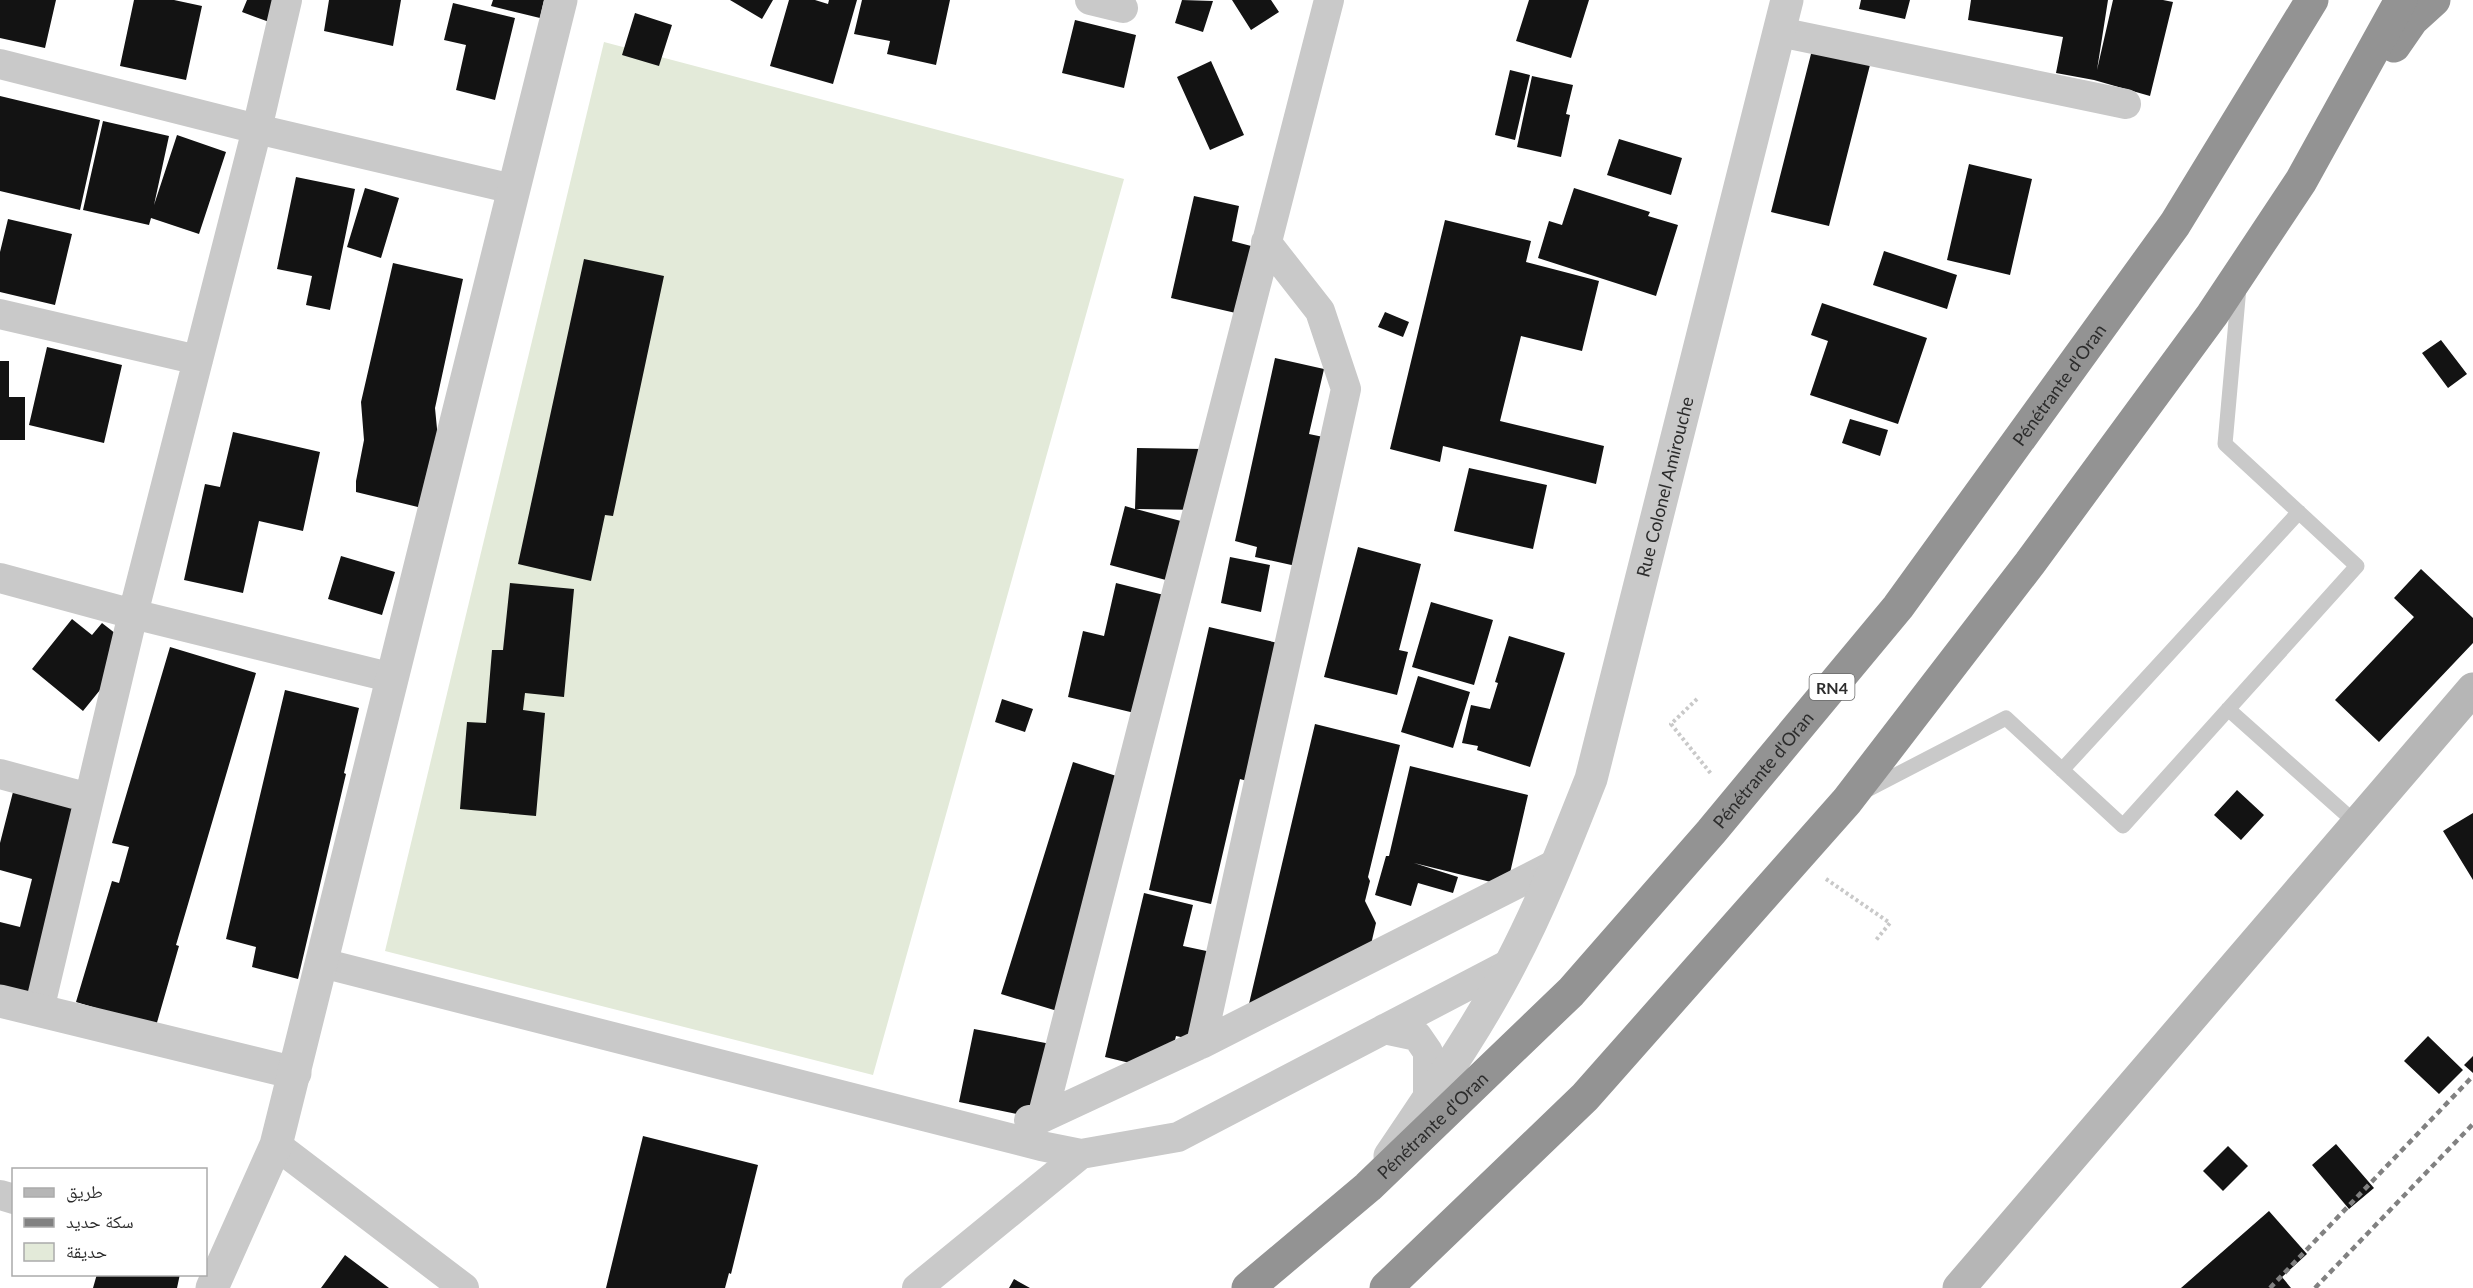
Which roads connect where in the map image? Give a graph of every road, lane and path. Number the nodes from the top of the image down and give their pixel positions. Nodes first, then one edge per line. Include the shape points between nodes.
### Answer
1 (287, 0) edge
2 (561, 0) edge
3 (1090, 0) edge
4 (1329, 0) edge
5 (1787, 0) edge
6 (2312, 0) edge
7 (2401, 0) edge
8 (2434, 0) edge
9 (1123, 8) dead end
10 (1779, 32) junction
11 (0, 64) edge
12 (2126, 104) dead end
13 (257, 129) junction
14 (2301, 181) junction
15 (513, 189) junction
16 (1266, 242) junction
17 (2241, 272) junction
18 (0, 314) edge
19 (198, 360) junction
20 (2299, 512) junction
21 (0, 578) edge
22 (133, 614) junction
23 (393, 678) junction
24 (2473, 689) edge
25 (1697, 699) dead end
26 (2228, 708) junction
27 (1706, 770) dead end
28 (2062, 770) junction
29 (0, 774) edge
30 (89, 798) junction
31 (1847, 801) junction
32 (2357, 825) junction
33 (1558, 863) junction
34 (1836, 888) dead end
35 (1876, 940) dead end
36 (322, 963) junction
37 (1511, 963) junction
38 (0, 1000) edge
39 (39, 1010) junction
40 (1384, 1029) junction
41 (1201, 1044) junction
42 (295, 1073) junction
43 (1428, 1099) junction
44 (1042, 1118) junction
45 (975, 1128) junction
46 (276, 1145) junction
47 (1081, 1154) junction
48 (1368, 1187) junction
49 (214, 1267) edge
50 (464, 1288) edge
51 (917, 1288) edge
52 (1248, 1288) edge
53 (1386, 1288) edge
54 (1959, 1288) edge

1 - 13 street
2 - 15 street
3 - 9 street
4 - 16 street
5 - 10 street, Rue Colonel Amirouche
6 - 48 highway, Pénétrante d'Oran / RN4 via 2175,224 1898,607 1712,832 1571,992
7 - 14 highway
8 - 14 highway via 2412,20
10 - 12 street
10 - 33 street, Rue Colonel Amirouche via 1591,779
11 - 13 street
13 - 15 street
13 - 19 street
14 - 17 highway
15 - 23 street
16 - 41 street via 1320,311 1346,389
16 - 44 street
17 - 20 lane via 2225,444
17 - 31 highway via 2030,563
18 - 19 street
19 - 22 street
20 - 26 lane via 2357,566
20 - 28 lane
21 - 22 street
22 - 23 street
22 - 30 street
23 - 36 street
24 - 32 main road
25 - 27 path via 1671,724
26 - 28 lane via 2123,826
26 - 32 lane
28 - 31 lane via 2006,718
29 - 30 street
30 - 39 street
31 - 53 highway via 1586,1097
32 - 54 main road
33 - 37 street, Rue Colonel Amirouche
33 - 41 street
34 - 35 path via 1890,923
36 - 42 street
36 - 45 street
37 - 40 street
37 - 43 street, Rue Colonel Amirouche via 1458,1056
38 - 39 street
39 - 42 street
40 - 43 street via 1417,1036 1428,1052
40 - 47 street via 1178,1137
41 - 44 street
42 - 46 street
43 - 48 street, Rue Colonel Amirouche
44 - 45 street
45 - 47 street
46 - 49 street
46 - 50 street
47 - 51 street
48 - 52 highway, Pénétrante d'Oran / RN4

